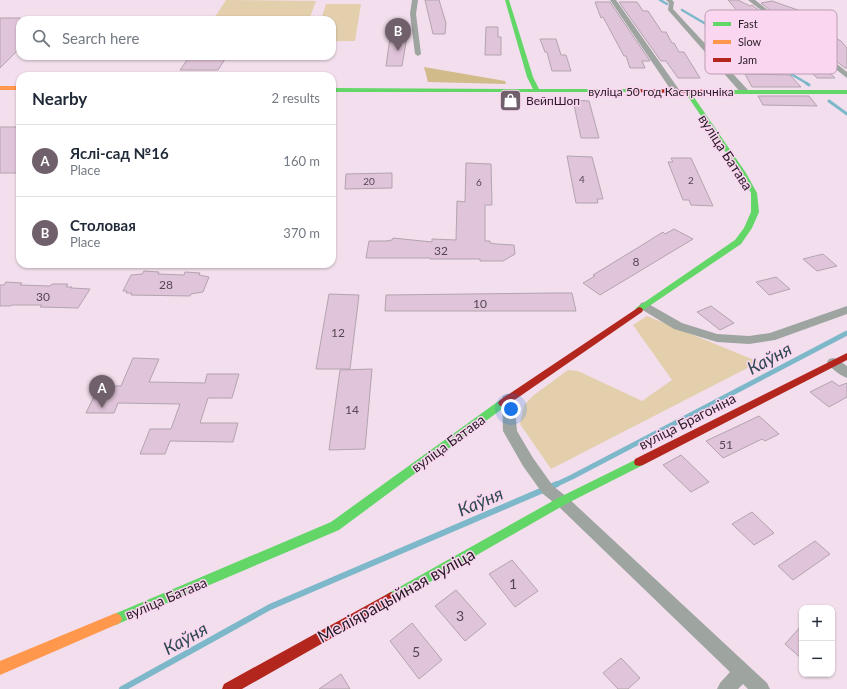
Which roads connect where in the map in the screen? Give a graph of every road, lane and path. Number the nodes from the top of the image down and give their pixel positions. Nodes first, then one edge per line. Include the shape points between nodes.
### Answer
1 (415, 0) edge
2 (507, 0) edge
3 (613, 0) edge
4 (669, 0) edge
5 (751, 0) edge
6 (764, 10) edge
7 (705, 48) edge
8 (418, 54) dead end
9 (837, 68) edge
10 (729, 74) edge
11 (847, 76) edge
12 (0, 88) edge
13 (16, 88) edge
14 (336, 90) edge
15 (537, 91) junction
16 (676, 91) junction
17 (687, 91) junction
18 (745, 92) junction
19 (847, 92) edge
20 (645, 306) junction
21 (847, 310) edge
22 (847, 356) edge
23 (834, 362) junction
24 (847, 373) edge
25 (508, 399) junction
26 (562, 501) junction
27 (0, 668) edge
28 (742, 672) junction
29 (229, 689) edge
30 (726, 689) edge
31 (760, 689) edge

1 - 8 street via 413,14
2 - 15 street
3 - 16 street
4 - 7 street via 672,3 670,9
5 - 6 street
9 - 11 street
10 - 18 street
12 - 13 street
14 - 15 street, вуліца 50 год Кастрычніка
15 - 16 street, вуліца 50 год Кастрычніка
16 - 17 street, вуліца 50 год Кастрычніка
17 - 18 street, вуліца 50 год Кастрычніка
17 - 20 street, вуліца Батава via 743,173 754,193 755,212 738,242
18 - 19 street, вуліца 50 год Кастрычніка
20 - 21 street via 678,326 717,338 749,340 771,337
20 - 25 street, вуліца Батава
22 - 23 street, вуліца Брагоніна
23 - 24 street
23 - 26 street, вуліца Брагоніна
25 - 26 street via 510,431 548,490
25 - 27 street, вуліца Батава via 335,526
26 - 28 street
26 - 29 street, Меліярацыйная вуліца
28 - 30 street
28 - 31 street

